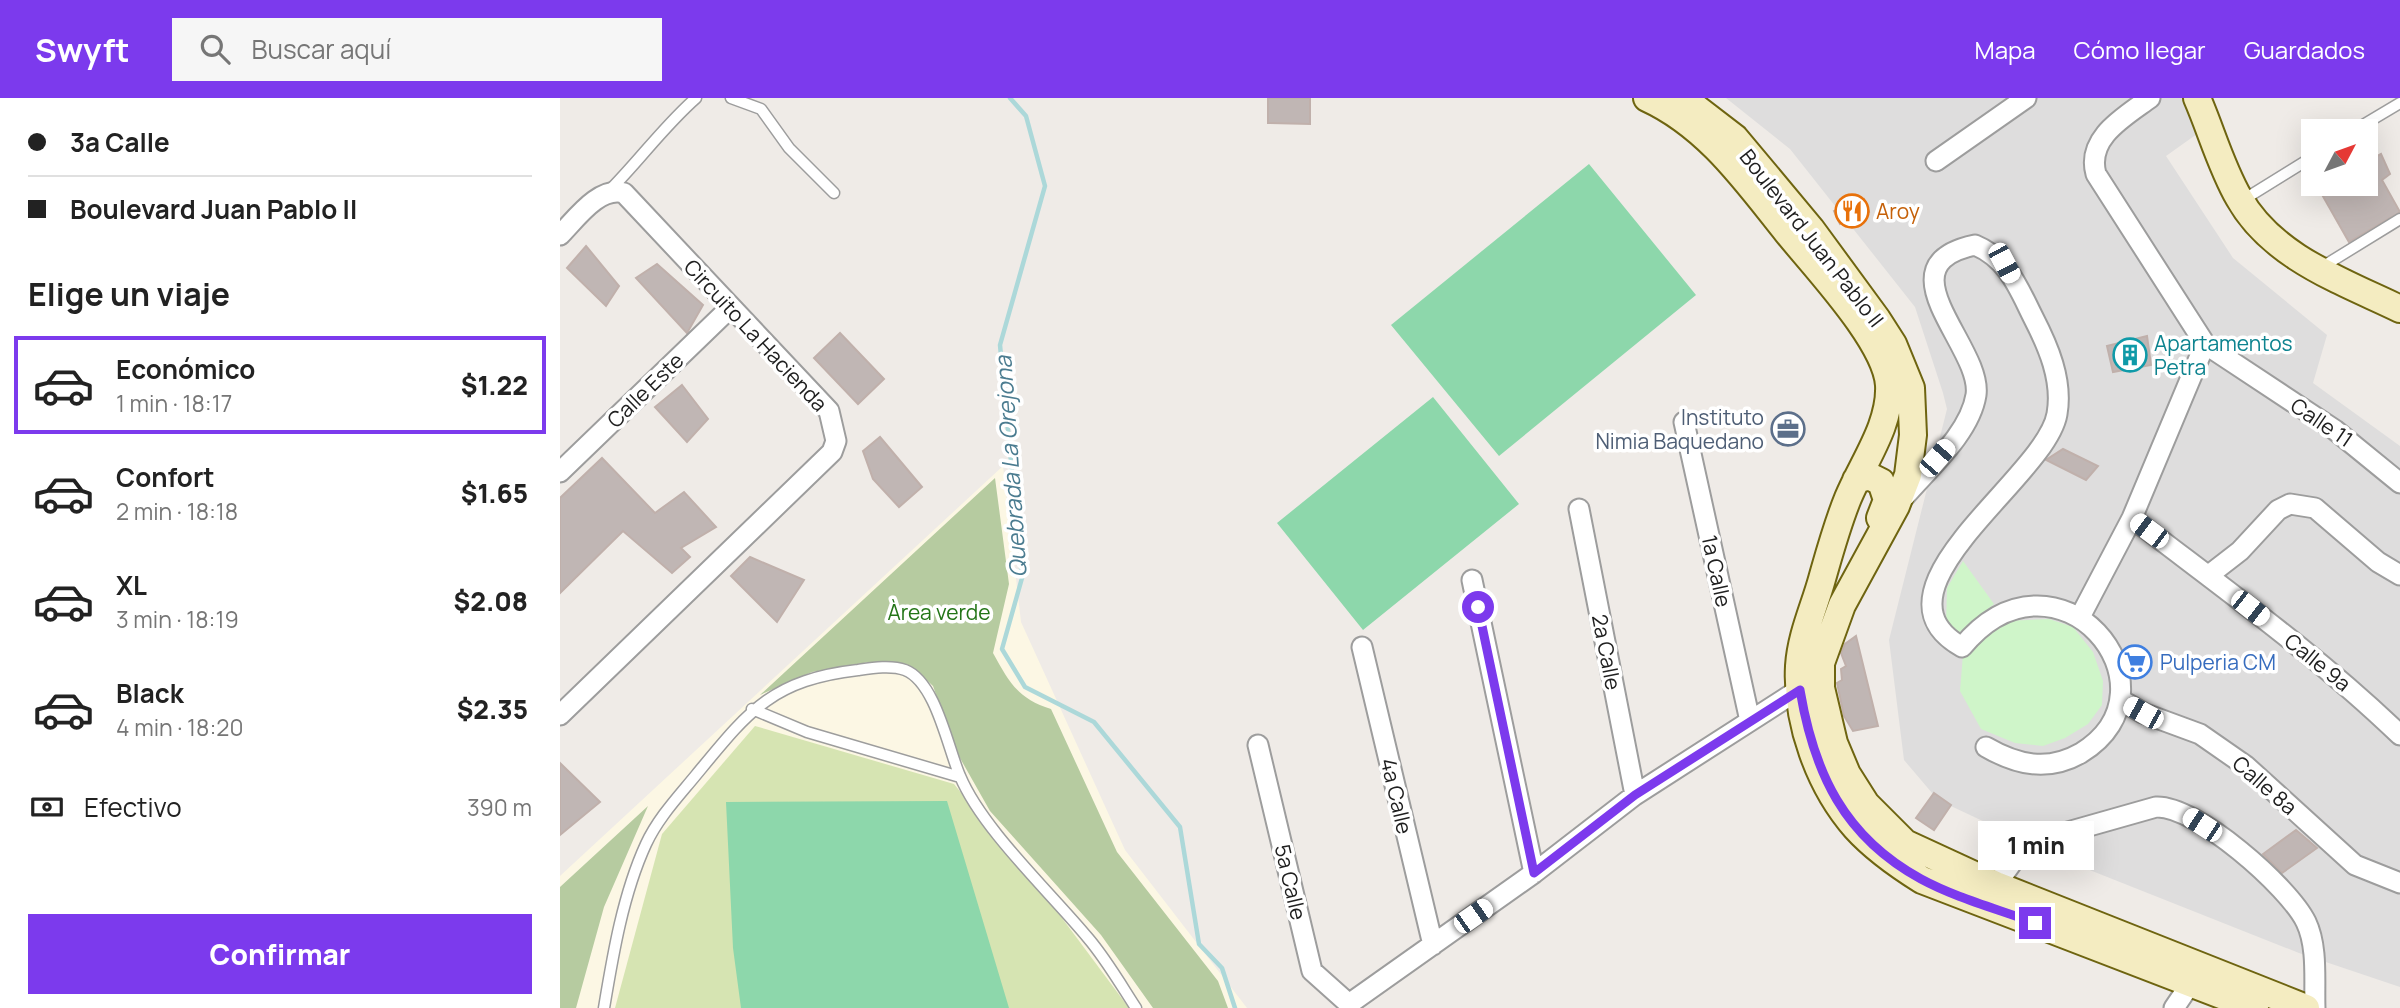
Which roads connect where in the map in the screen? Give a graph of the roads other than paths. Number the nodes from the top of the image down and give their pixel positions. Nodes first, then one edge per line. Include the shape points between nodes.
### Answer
1 (696, 98) edge
2 (731, 98) edge
3 (1647, 98) edge
4 (1683, 98) edge
5 (2026, 98) edge
6 (2150, 98) edge
7 (2197, 98) edge
8 (2400, 103) edge
9 (2373, 119) edge
10 (1936, 161) dead end
11 (2301, 164) edge
12 (608, 192) junction
13 (834, 193) dead end
14 (2241, 201) junction
15 (2400, 219) edge
16 (560, 235) edge
17 (2319, 269) junction
18 (730, 307) junction
19 (2400, 310) edge
20 (2205, 344) junction
21 (1913, 420) junction
22 (1684, 422) dead end
23 (1951, 442) junction
24 (560, 472) edge
25 (1856, 480) junction
26 (2400, 482) edge
27 (1896, 506) junction
28 (1579, 509) dead end
29 (2132, 518) junction
30 (1836, 529) junction
31 (1874, 542) junction
32 (2209, 575) junction
33 (2400, 575) edge
34 (1472, 580) dead end
35 (2080, 618) junction
36 (1362, 647) dead end
37 (1800, 690) junction
38 (2121, 700) junction
39 (752, 709) junction
40 (560, 715) edge
41 (1750, 721) junction
42 (2400, 735) edge
43 (1258, 745) dead end
44 (1986, 747) dead end
45 (960, 777) junction
46 (1635, 795) junction
47 (1534, 873) junction
48 (2400, 883) edge
49 (1996, 885) junction
50 (1433, 944) junction
51 (2191, 983) junction
52 (604, 1008) edge
53 (1136, 1008) edge
54 (2174, 1008) edge
55 (2255, 1008) edge
56 (2306, 1008) edge
57 (2315, 1008) edge

1 - 12 lane
2 - 13 lane via 761,109 789,148
3 - 25 main road, Boulevard Juan Pablo II via 1693,126 1725,154 1881,356 1889,383 1888,412
4 - 21 main road, Boulevard Juan Pablo II via 1735,138 1849,279 1893,344 1911,388
5 - 10 street
6 - 20 street via 2101,138 2093,163
7 - 14 main road
8 - 9 lane
11 - 14 lane
12 - 16 street
12 - 18 street, Circuito La Hacienda via 624,193
14 - 17 main road via 2259,225 2295,257
15 - 17 lane
17 - 19 main road
18 - 24 street, Calle Este
18 - 40 street, Circuito La Hacienda via 829,411 836,441 832,452
20 - 26 street, Calle 11 via 2335,429
20 - 29 street
21 - 23 street via 1929,441
21 - 27 main road, Boulevard Juan Pablo II via 1908,475
22 - 41 street, 1a Calle
23 - 27 street
23 - 35 street via 1976,396 1976,378 1938,302 1934,277 1949,255 1975,245 2004,263 2050,350 2057,414 2048,441 1950,557 1930,594 1929,608 1944,637 1962,647 1979,626 2002,612 2028,605 2054,607
25 - 30 main road, Boulevard Juan Pablo II
25 - 31 main road via 1869,476 1884,488 1887,500
27 - 31 main road, Boulevard Juan Pablo II
28 - 46 street, 2a Calle
29 - 32 street, Calle 9a
29 - 35 street
30 - 31 main road via 1841,544 1850,551 1858,553
30 - 37 main road, Boulevard Juan Pablo II via 1804,637
31 - 49 main road, Boulevard Juan Pablo II via 1842,605 1821,663 1821,688 1835,743 1866,804 1905,843
32 - 33 street via 2290,504 2315,508
32 - 42 street, Calle 9a via 2353,690
34 - 47 street
35 - 38 street via 2102,636 2116,662
36 - 50 street, 4a Calle
37 - 41 street
37 - 51 main road, Boulevard Juan Pablo II via 1814,755 1828,786 1855,827 1886,856 1922,880
38 - 44 street via 2093,745 2068,760 2040,766 2011,761
38 - 48 street, Calle 8a via 2200,734 2246,766 2355,865
39 - 45 lane via 807,732
39 - 45 lane via 796,683 835,673 881,667 906,670 922,684 933,703
39 - 52 lane via 665,813 646,843 614,951
41 - 46 street
43 - 50 street, 5a Calle via 1312,971 1349,1004
45 - 53 lane via 983,815 1091,940
46 - 47 street
47 - 50 street
49 - 56 main road, Boulevard Juan Pablo II
49 - 57 street via 2019,853 2036,841 2167,806 2182,811 2223,839 2291,901 2306,922 2313,944
51 - 54 street
51 - 55 main road, Boulevard Juan Pablo II

